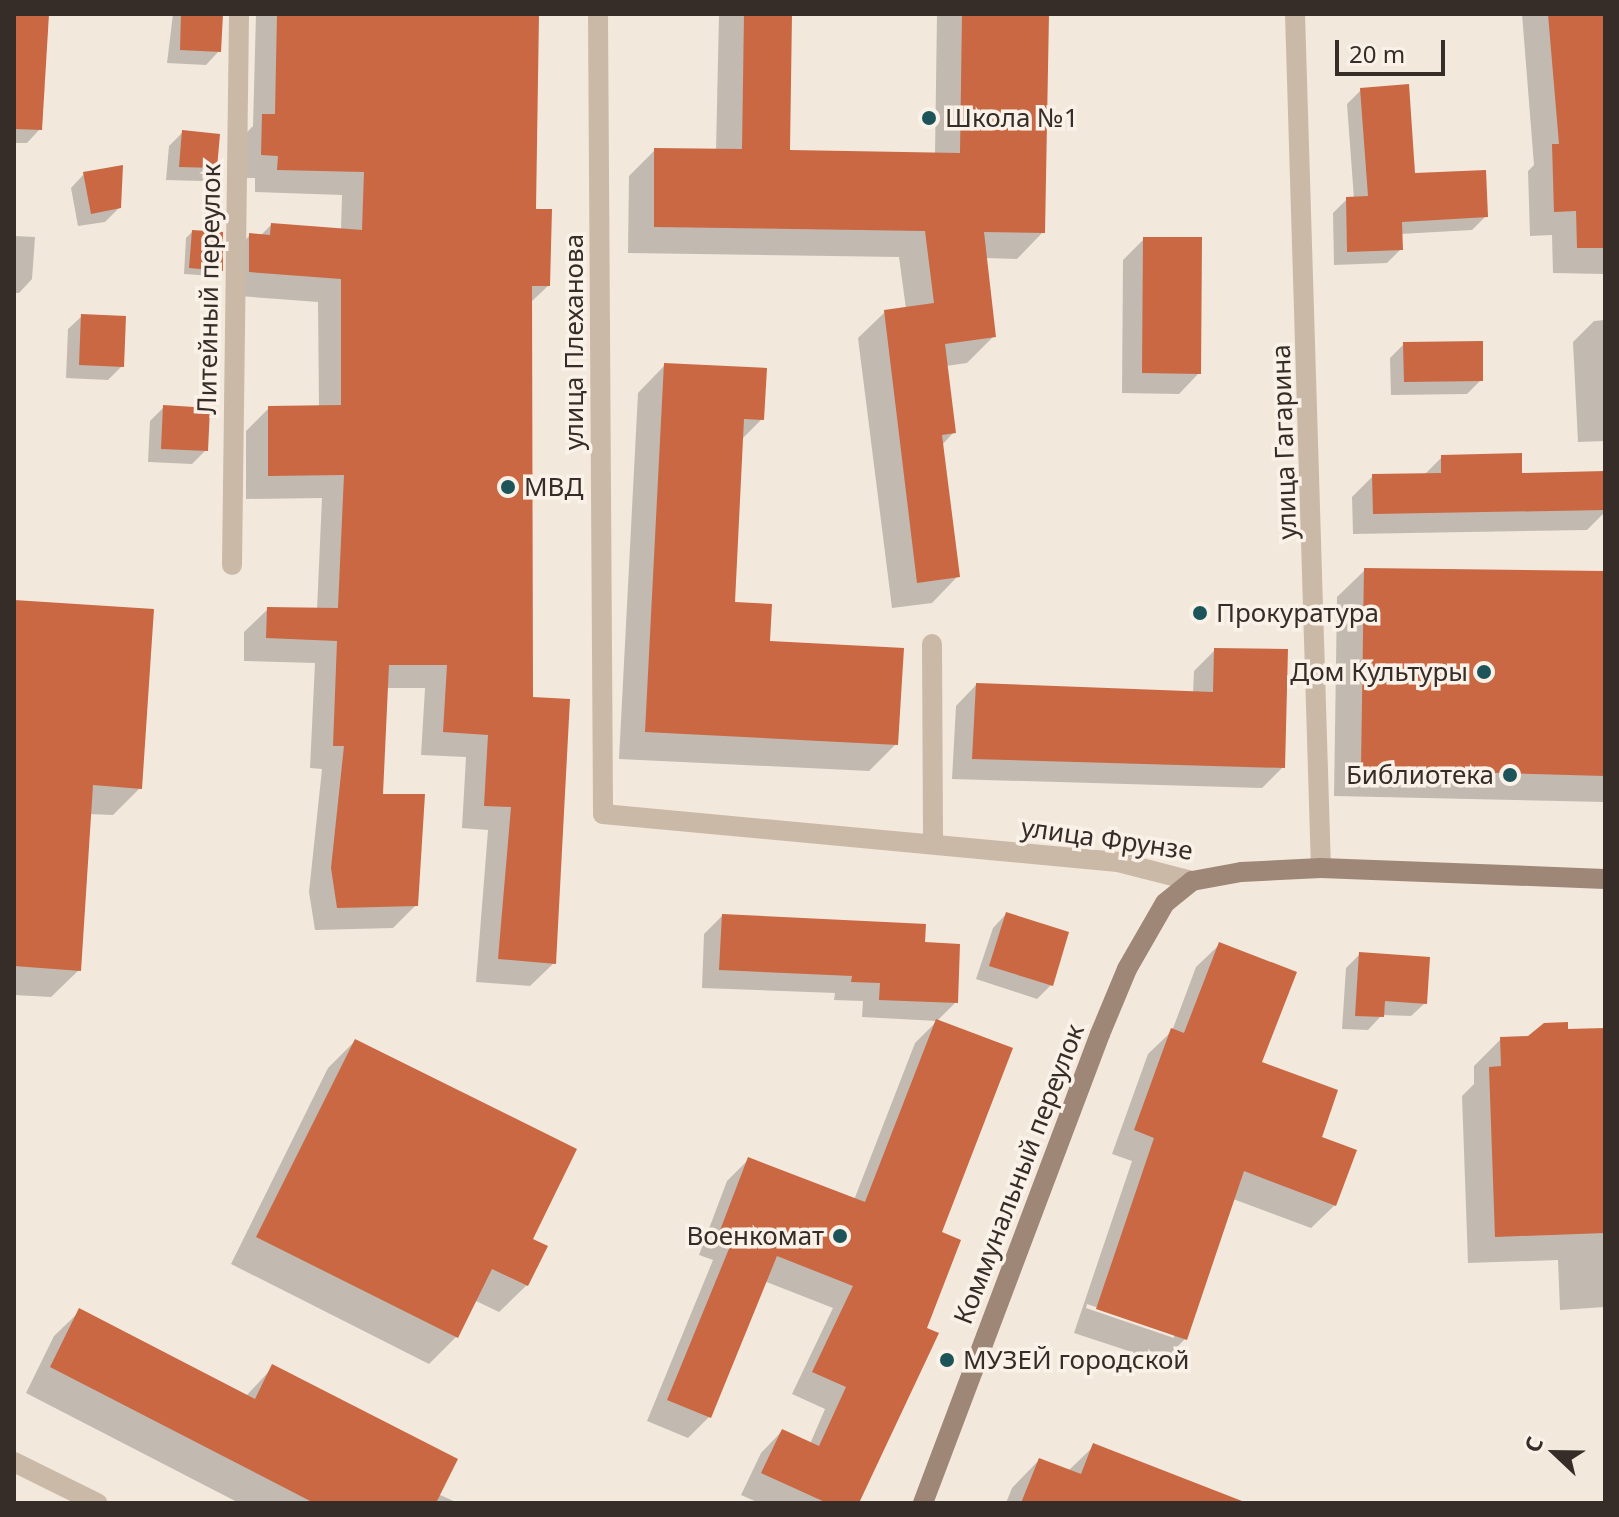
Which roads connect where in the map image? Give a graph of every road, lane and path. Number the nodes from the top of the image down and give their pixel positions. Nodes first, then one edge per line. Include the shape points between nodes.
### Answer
1 (239, 14) edge
2 (598, 14) edge
3 (1295, 14) edge
4 (232, 565) dead end
5 (932, 644) dead end
6 (603, 814) joint
7 (933, 844) junction
8 (1321, 868) junction
9 (1605, 879) edge
10 (1192, 881) junction
11 (14, 1462) edge
12 (97, 1503) edge
13 (923, 1503) edge

1 - 4 street, Литейный переулок
2 - 6 street, улица Плеханова
3 - 8 street, улица Гагарина
5 - 7 street
6 - 7 street, улица Фрунзе
7 - 10 street, улица Фрунзе via 1118,862
8 - 9 street, улица Фрунзе
8 - 10 street, улица Фрунзе via 1241,872
10 - 13 street, Коммунальный переулок via 1165,903 1127,969
11 - 12 street

